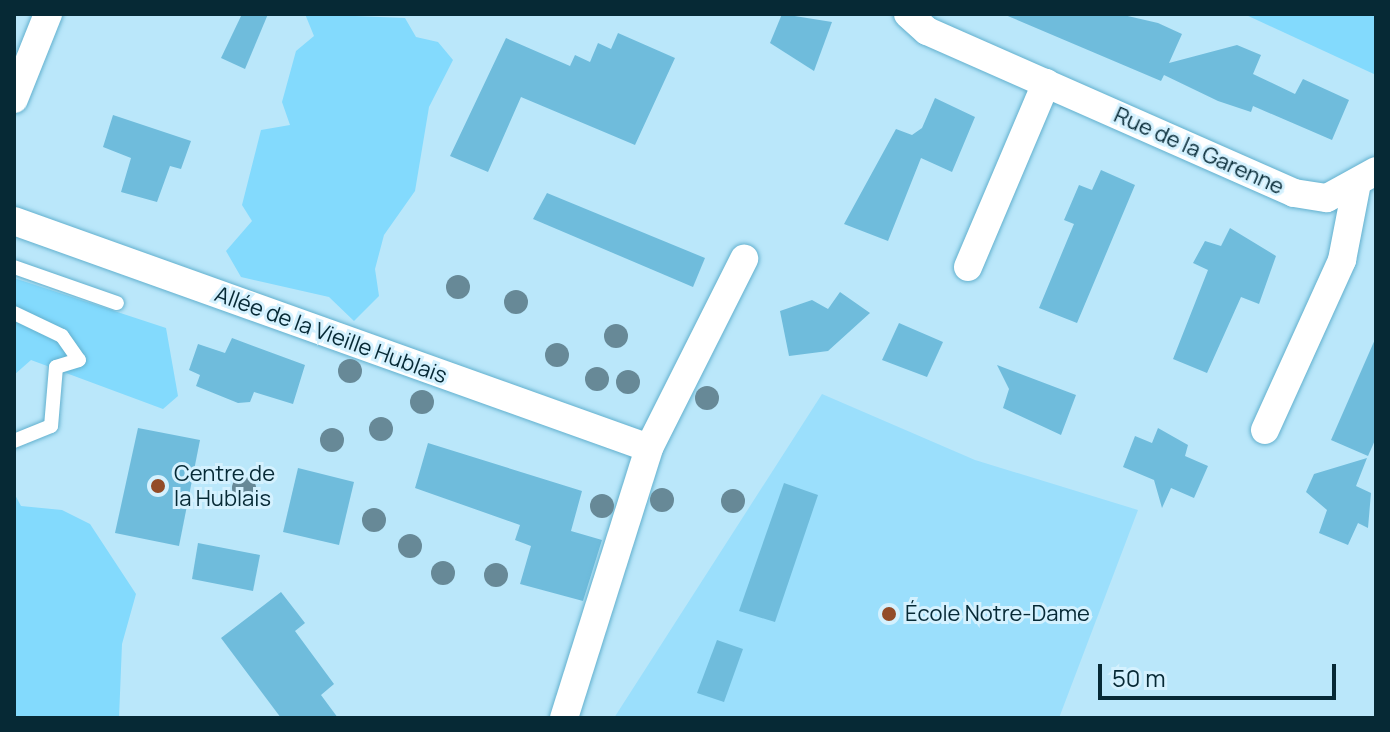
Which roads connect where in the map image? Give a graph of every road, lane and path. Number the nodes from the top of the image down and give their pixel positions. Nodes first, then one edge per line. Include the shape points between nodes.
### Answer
1 (48, 14) edge
2 (908, 14) edge
3 (1046, 83) junction
4 (14, 99) edge
5 (1366, 180) edge
6 (14, 221) edge
7 (744, 259) dead end
8 (14, 267) edge
9 (968, 267) dead end
10 (117, 303) dead end
11 (14, 313) edge
12 (1265, 430) dead end
13 (14, 441) edge
14 (649, 448) junction
15 (564, 718) edge

1 - 4 street
2 - 3 street, Rue de la Garenne via 927,31
3 - 5 street, Rue de la Garenne via 1294,193 1327,198
3 - 9 street
5 - 12 street, Rue de la Garenne via 1342,260
6 - 14 street, Allée de la Vieille Hublais
7 - 14 street
8 - 10 lane
11 - 13 lane via 62,336 79,360 56,367 51,426
14 - 15 street

